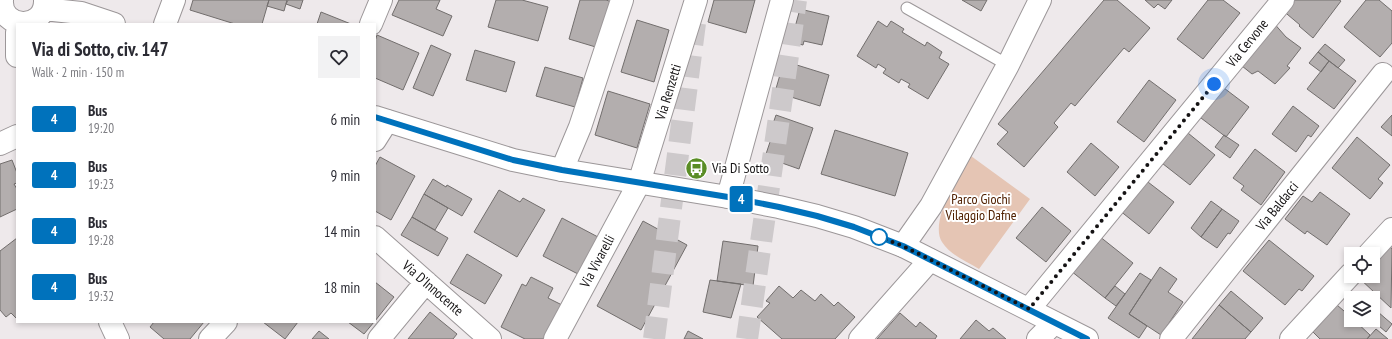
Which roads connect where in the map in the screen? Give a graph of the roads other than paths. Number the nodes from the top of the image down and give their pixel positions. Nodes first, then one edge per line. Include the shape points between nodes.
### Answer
1 (2, 0) edge
2 (174, 0) edge
3 (381, 0) edge
4 (622, 0) edge
5 (696, 0) edge
6 (782, 0) edge
7 (1040, 0) edge
8 (1283, 0) edge
9 (44, 4) edge
10 (907, 8) dead end
11 (25, 23) edge
12 (111, 23) edge
13 (165, 23) edge
14 (371, 23) edge
15 (16, 25) edge
16 (1008, 65) junction
17 (1383, 74) dead end
18 (381, 119) edge
19 (16, 136) edge
20 (376, 136) edge
21 (0, 144) edge
22 (562, 170) junction
23 (638, 183) junction
24 (728, 197) junction
25 (1392, 229) edge
26 (376, 238) edge
27 (903, 246) junction
28 (1375, 247) edge
29 (930, 260) junction
30 (426, 282) junction
31 (1344, 282) edge
32 (1029, 309) junction
33 (110, 323) edge
34 (225, 323) edge
35 (1054, 323) junction
36 (118, 339) edge
37 (210, 339) edge
38 (379, 339) edge
39 (490, 339) edge
40 (555, 339) edge
41 (860, 339) edge
42 (1038, 339) edge
43 (1087, 339) edge
44 (1171, 339) edge
45 (1291, 339) edge

1 - 15 street via 3,9
2 - 13 street
3 - 14 street
4 - 22 street via 580,127
5 - 23 street, Via Renzetti
6 - 24 street
7 - 16 street
8 - 32 street, Via Cervone
9 - 11 street via 36,19
9 - 12 street
10 - 16 lane
16 - 27 street via 931,206
17 - 44 street, Via Baldacci
18 - 20 street
18 - 22 street via 513,160
19 - 21 street
22 - 23 street
23 - 24 street
23 - 40 street, Via Vivarelli
24 - 27 street via 817,216
25 - 28 street
26 - 30 street, Via D'Innocente
27 - 29 street
29 - 32 street
29 - 41 street
30 - 38 street
30 - 39 street, Via D'Innocente
31 - 45 street
32 - 35 street
33 - 36 street
34 - 37 street
35 - 42 street
35 - 43 street

